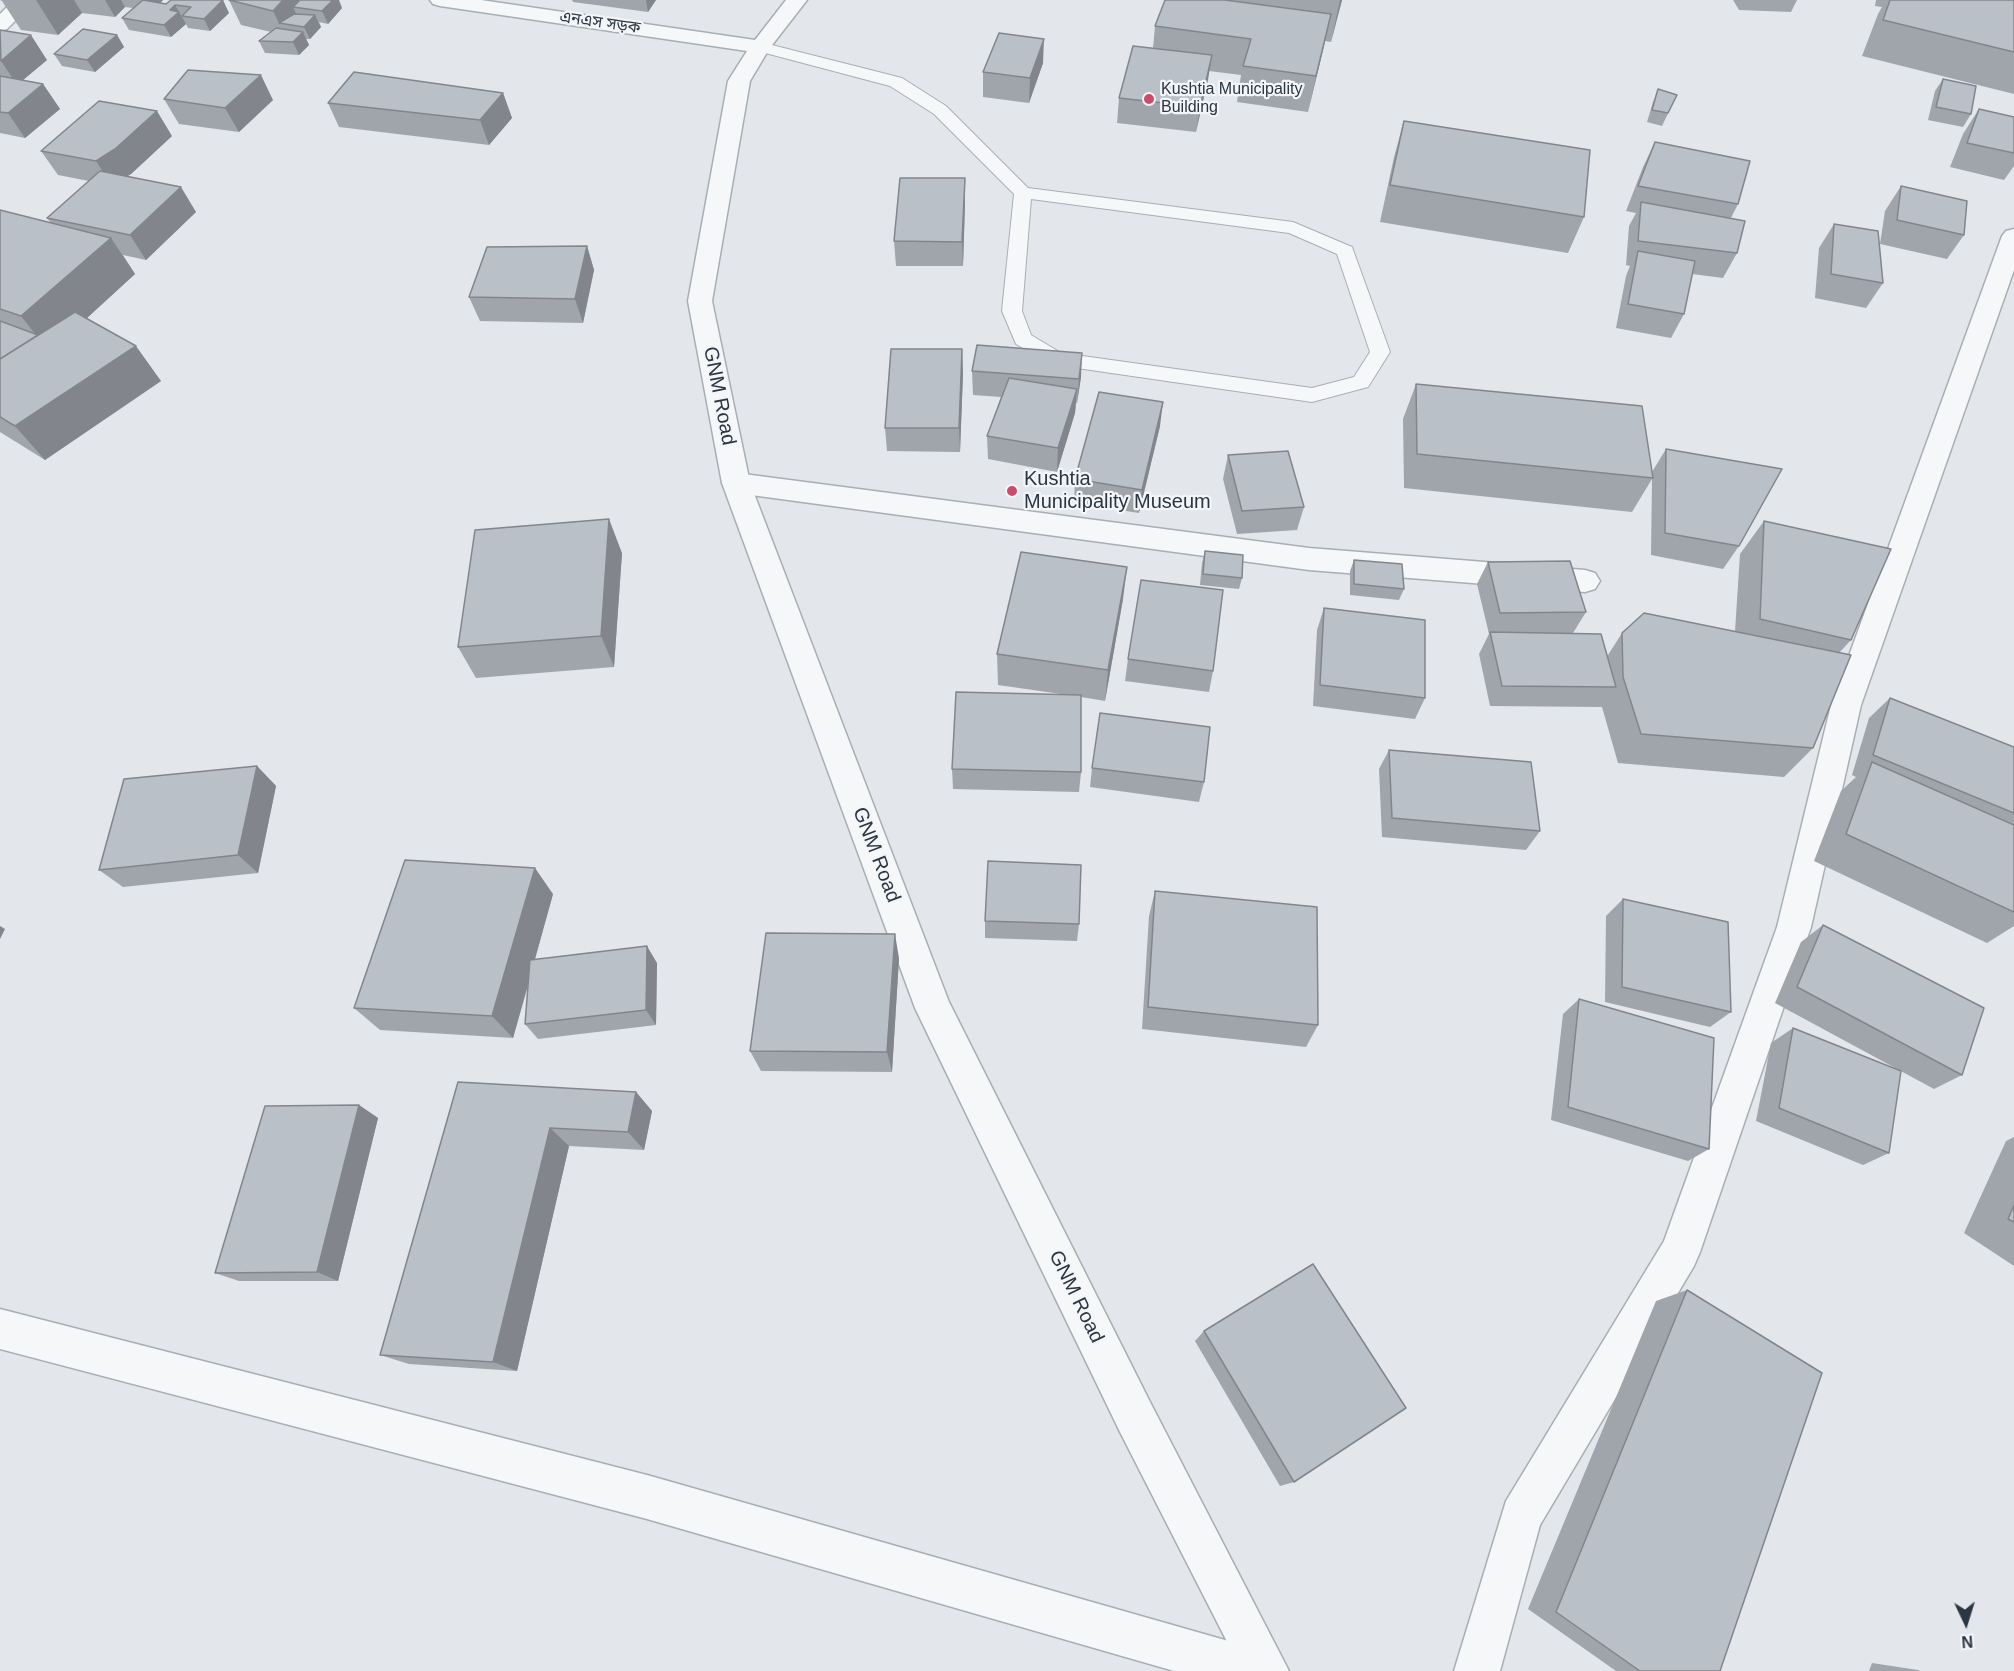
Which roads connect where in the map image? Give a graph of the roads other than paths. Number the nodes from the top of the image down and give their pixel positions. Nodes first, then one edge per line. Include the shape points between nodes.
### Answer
1 (26, 0) edge
2 (440, 0) edge
3 (796, 0) edge
4 (0, 25) edge
5 (760, 47) junction
6 (1023, 193) junction
7 (2014, 236) edge
8 (736, 483) junction
9 (1585, 581) dead end
10 (0, 1329) edge
11 (1253, 1671) edge
12 (1266, 1671) edge
13 (1477, 1671) edge

1 - 4 street
2 - 5 street, এনএস সড়ক
3 - 5 street, GNM Road
5 - 6 lane via 896,82 940,110
5 - 8 street, GNM Road via 739,81 700,301
6 - 6 lane via 1293,228 1345,251 1380,352 1361,382 1312,395 1056,359 1023,339 1012,311
7 - 13 street via 1846,705 1794,927 1680,1252 1521,1516
8 - 9 street via 1310,559
8 - 12 street, GNM Road via 933,1008 1134,1417
10 - 11 street via 647,1497

